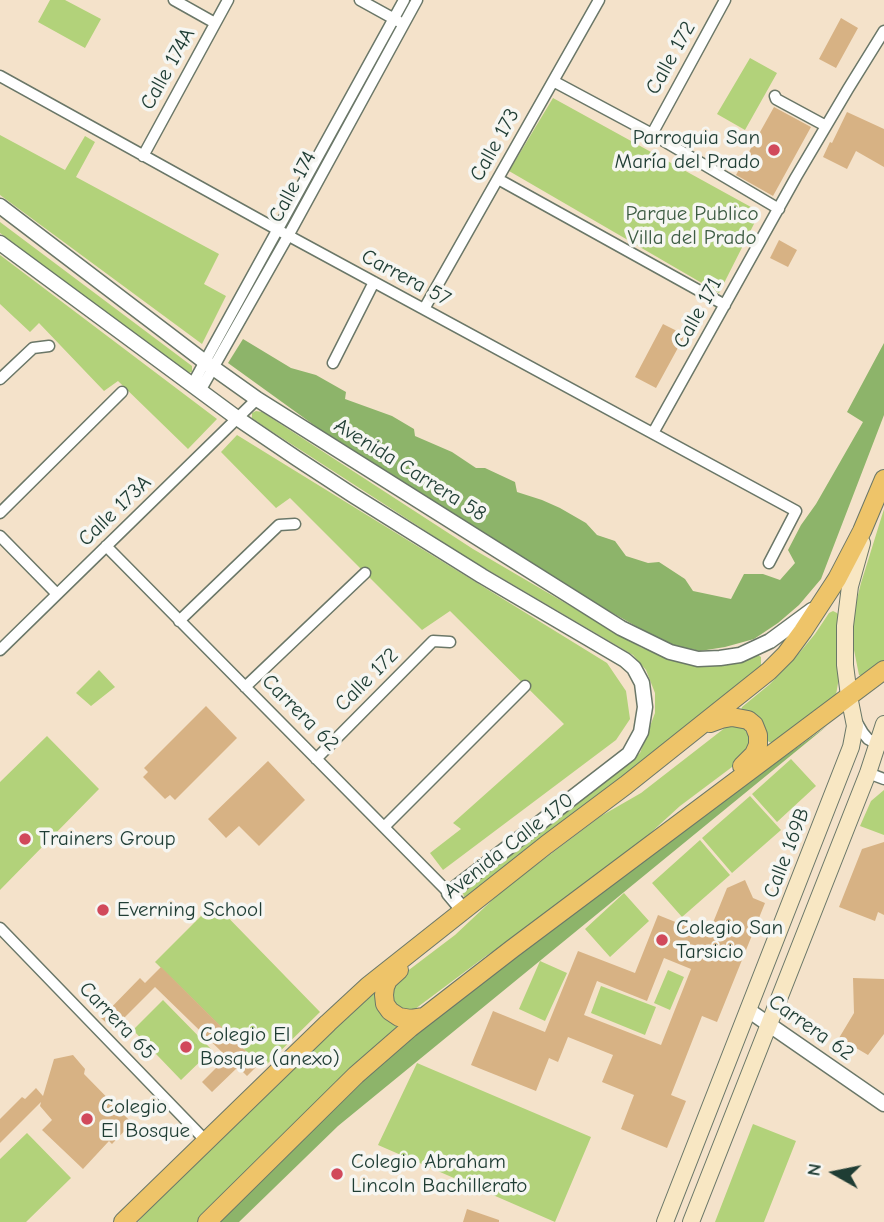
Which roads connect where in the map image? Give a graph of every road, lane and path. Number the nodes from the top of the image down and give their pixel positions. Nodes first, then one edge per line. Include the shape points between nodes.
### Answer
1 (174, 0) edge
2 (228, 0) edge
3 (360, 0) edge
4 (404, 0) edge
5 (417, 0) edge
6 (599, 0) edge
7 (725, 0) edge
8 (399, 21) junction
9 (215, 23) junction
10 (884, 31) edge
11 (0, 76) edge
12 (553, 81) junction
13 (775, 96) dead end
14 (826, 126) junction
15 (652, 134) junction
16 (143, 156) junction
17 (498, 179) junction
18 (0, 206) edge
19 (779, 209) junction
20 (283, 233) junction
21 (0, 243) edge
22 (374, 282) junction
23 (725, 305) junction
24 (424, 309) junction
25 (49, 346) dead end
26 (333, 363) dead end
27 (210, 365) junction
28 (0, 379) edge
29 (196, 388) junction
30 (122, 392) dead end
31 (257, 399) junction
32 (237, 418) junction
33 (653, 433) junction
34 (882, 483) edge
35 (0, 513) edge
36 (295, 524) dead end
37 (0, 536) edge
38 (106, 547) junction
39 (769, 564) dead end
40 (365, 573) dead end
41 (57, 594) junction
42 (824, 600) junction
43 (179, 621) junction
44 (450, 642) dead end
45 (0, 650) edge
46 (884, 670) edge
47 (525, 685) dead end
48 (245, 687) junction
49 (849, 696) junction
50 (854, 718) junction
51 (884, 723) edge
52 (700, 726) junction
53 (881, 746) edge
54 (316, 758) junction
55 (868, 773) junction
56 (884, 779) edge
57 (384, 827) junction
58 (655, 841) junction
59 (449, 893) junction
60 (464, 911) junction
61 (449, 922) junction
62 (0, 928) edge
63 (748, 1010) junction
64 (425, 1016) junction
65 (769, 1024) junction
66 (884, 1104) edge
67 (206, 1141) junction
68 (125, 1222) edge
69 (207, 1222) edge
70 (665, 1222) edge
71 (691, 1222) edge

1 - 9 street
2 - 9 street, Calle 174A
3 - 8 street
4 - 8 street, Calle 174
5 - 8 street, Calle 174
6 - 12 street, Calle 173
7 - 15 street, Calle 172
8 - 20 street, Calle 174
9 - 16 street, Calle 174A
10 - 14 street, Calle 171
11 - 16 street, Carrera 57
12 - 15 street
12 - 17 street, Calle 173
13 - 14 street
14 - 19 street, Calle 171
15 - 19 street
16 - 20 street, Carrera 57
17 - 23 street
17 - 24 street, Calle 173
18 - 27 street, Avenida Carrera 58
19 - 23 street, Calle 171
20 - 22 street, Carrera 57
20 - 27 street, Calle 174
21 - 29 street
22 - 24 street, Carrera 57
22 - 26 street
23 - 33 street, Calle 171
24 - 33 street, Carrera 57
25 - 28 street via 33,348
27 - 29 street, Calle 174
27 - 31 street, Avenida Carrera 58
29 - 32 street
30 - 35 street
31 - 32 street, Calle 173A
31 - 42 street, Avenida Carrera 58 via 621,628 670,652 698,659 740,654 770,641
32 - 38 street, Calle 173A
32 - 59 street via 377,511 625,660 642,683 641,732 629,754
33 - 39 street, Carrera 57 via 796,511
34 - 42 main road, Avenida Calle 170
34 - 49 main road, Calle 169B via 850,586 844,645
36 - 43 street via 279,525
37 - 41 street
38 - 41 street, Calle 173A
38 - 43 street, Carrera 62
40 - 48 street
41 - 45 street, Calle 173A
42 - 52 main road, Avenida Calle 170 via 786,654
43 - 48 street, Carrera 62
44 - 54 street, Calle 172 via 433,641
46 - 49 main road
47 - 57 street
48 - 54 street, Carrera 62
49 - 50 main road, Calle 169B
49 - 58 main road
50 - 53 street via 863,733
50 - 63 main road, Calle 169B via 851,747
51 - 53 main road
52 - 58 main road via 721,719 748,720 758,735 758,745 748,761
52 - 60 main road, Avenida Calle 170
53 - 55 main road
54 - 57 street, Carrera 62
55 - 56 street
55 - 65 main road
57 - 59 street, Carrera 62
58 - 64 main road
59 - 60 street, Carrera 62
60 - 61 main road, Avenida Calle 170
61 - 64 main road via 385,987 385,1003 399,1017
61 - 67 main road, Avenida Calle 170 via 349,1003
62 - 67 street, Carrera 65
63 - 65 street, Carrera 62
63 - 70 main road, Calle 169B
64 - 69 main road via 356,1075
65 - 66 street, Carrera 62
65 - 71 main road
67 - 68 main road, Avenida Calle 170

